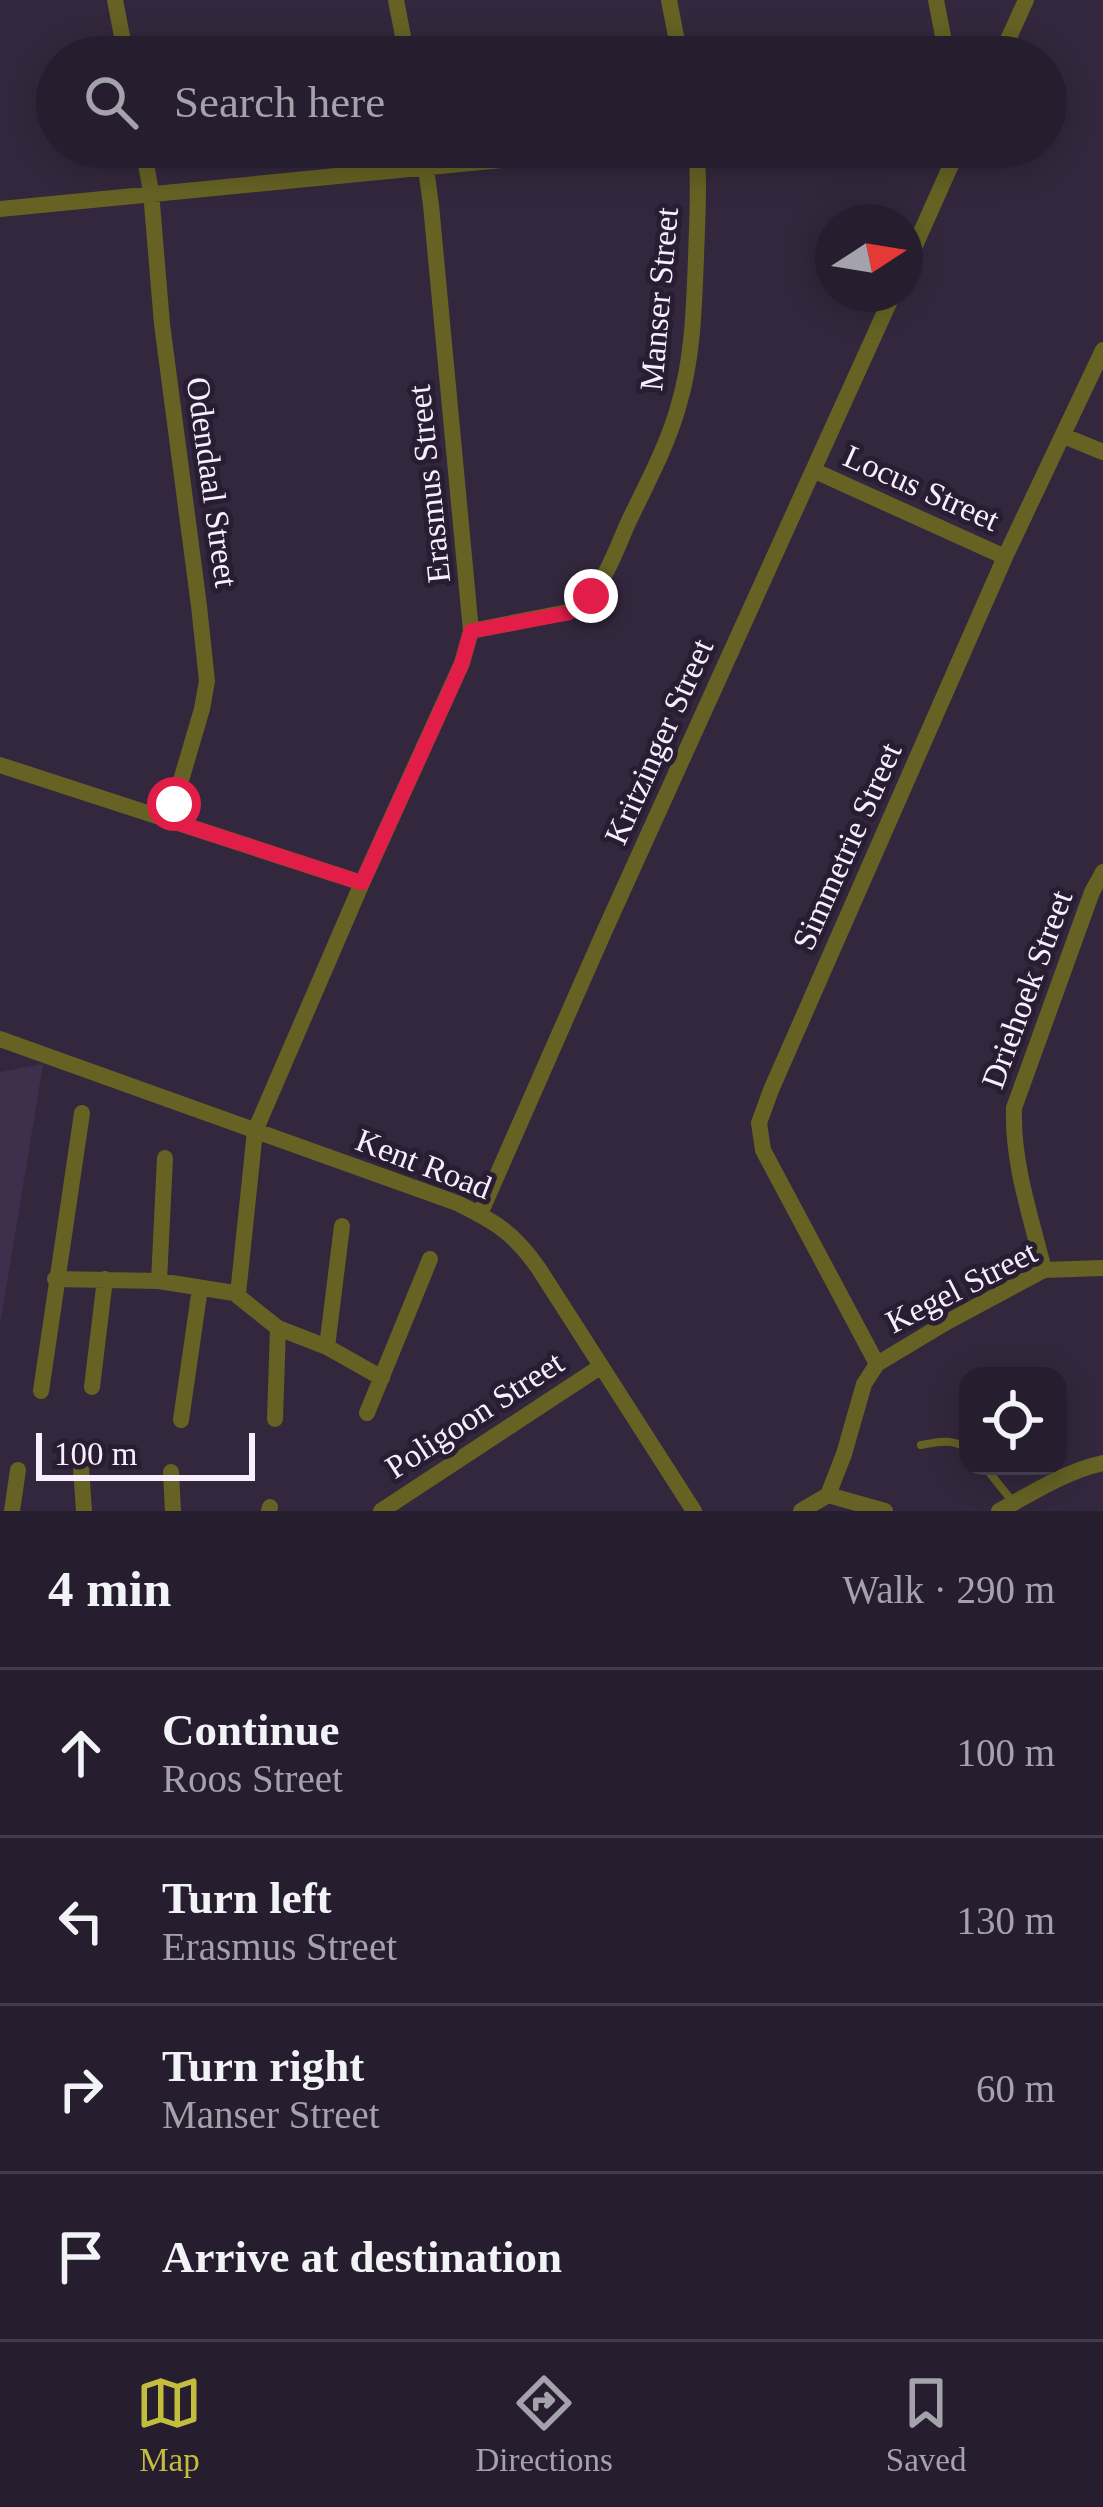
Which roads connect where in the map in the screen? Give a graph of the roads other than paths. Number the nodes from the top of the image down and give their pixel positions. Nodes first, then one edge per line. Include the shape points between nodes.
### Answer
1 (115, 0) edge
2 (396, 0) edge
3 (669, 0) edge
4 (936, 0) edge
5 (1026, 0) edge
6 (122, 36) edge
7 (402, 36) edge
8 (676, 36) edge
9 (943, 36) edge
10 (1010, 36) edge
11 (147, 168) edge
12 (416, 168) edge
13 (427, 168) edge
14 (696, 168) edge
15 (950, 168) edge
16 (152, 192) junction
17 (0, 209) edge
18 (923, 228) edge
19 (885, 312) edge
20 (1103, 350) edge
21 (1064, 436) junction
22 (1103, 452) edge
23 (814, 471) junction
24 (1005, 557) junction
25 (471, 631) junction
26 (0, 765) edge
27 (169, 820) junction
28 (1103, 872) edge
29 (362, 883) junction
30 (0, 1039) edge
31 (82, 1113) dead end
32 (255, 1131) junction
33 (165, 1158) dead end
34 (480, 1214) junction
35 (342, 1226) dead end
36 (430, 1259) dead end
37 (1103, 1268) edge
38 (1044, 1270) junction
39 (55, 1279) junction
40 (105, 1279) junction
41 (159, 1281) junction
42 (200, 1288) junction
43 (238, 1294) junction
44 (278, 1328) junction
45 (327, 1347) junction
46 (877, 1364) junction
47 (601, 1367) junction
48 (382, 1378) junction
49 (92, 1388) dead end
50 (40, 1391) dead end
51 (367, 1413) dead end
52 (275, 1419) dead end
53 (181, 1420) dead end
54 (959, 1443) edge
55 (921, 1445) dead end
56 (1103, 1463) edge
57 (81, 1467) dead end
58 (18, 1469) dead end
59 (171, 1472) dead end
60 (989, 1475) edge
61 (411, 1492) junction
62 (828, 1495) junction
63 (1006, 1507) edge
64 (12, 1511) edge
65 (84, 1511) edge
66 (173, 1511) edge
67 (381, 1511) edge
68 (423, 1511) edge
69 (694, 1511) edge
70 (801, 1511) edge
71 (885, 1511) edge

1 - 6 street
2 - 7 street
3 - 8 street
4 - 9 street
5 - 10 street
11 - 16 street, Odendaal Street
12 - 16 street
13 - 25 street, Erasmus Street
14 - 25 street, Manser Street via 686,378 608,568 568,613
15 - 18 street
16 - 17 street
16 - 27 street, Odendaal Street via 207,681
19 - 23 street, Kritzinger Street
20 - 21 street, Simmetrie Street
21 - 22 street
21 - 24 street, Simmetrie Street
23 - 24 street, Locus Street
23 - 34 street, Kritzinger Street
24 - 46 street, Simmetrie Street via 760,1124 764,1150
25 - 29 street, Erasmus Street
26 - 27 street
27 - 29 street
28 - 38 street, Driehoek Street via 1014,1108
29 - 32 street, Erasmus Street
30 - 32 street, Kent Road
31 - 39 street
32 - 34 street, Kent Road
32 - 43 street, Erasmus Street
33 - 41 street
34 - 47 street, Kent Road via 525,1249
35 - 45 street
36 - 48 street
37 - 38 street, Kegel Street
38 - 46 street, Kegel Street
39 - 40 street
39 - 50 street
40 - 41 street
40 - 49 street
41 - 42 street
42 - 43 street
42 - 53 street
43 - 44 street
44 - 45 street
44 - 52 street
45 - 48 street
46 - 62 street, Kegel Street
47 - 61 street, Poligoon Street
47 - 69 street, Kent Road
48 - 51 street
54 - 55 lane
56 - 63 street
57 - 65 street
58 - 64 street
59 - 66 street
60 - 63 lane
61 - 67 street, Poligoon Street
61 - 68 street
62 - 70 street
62 - 71 street

